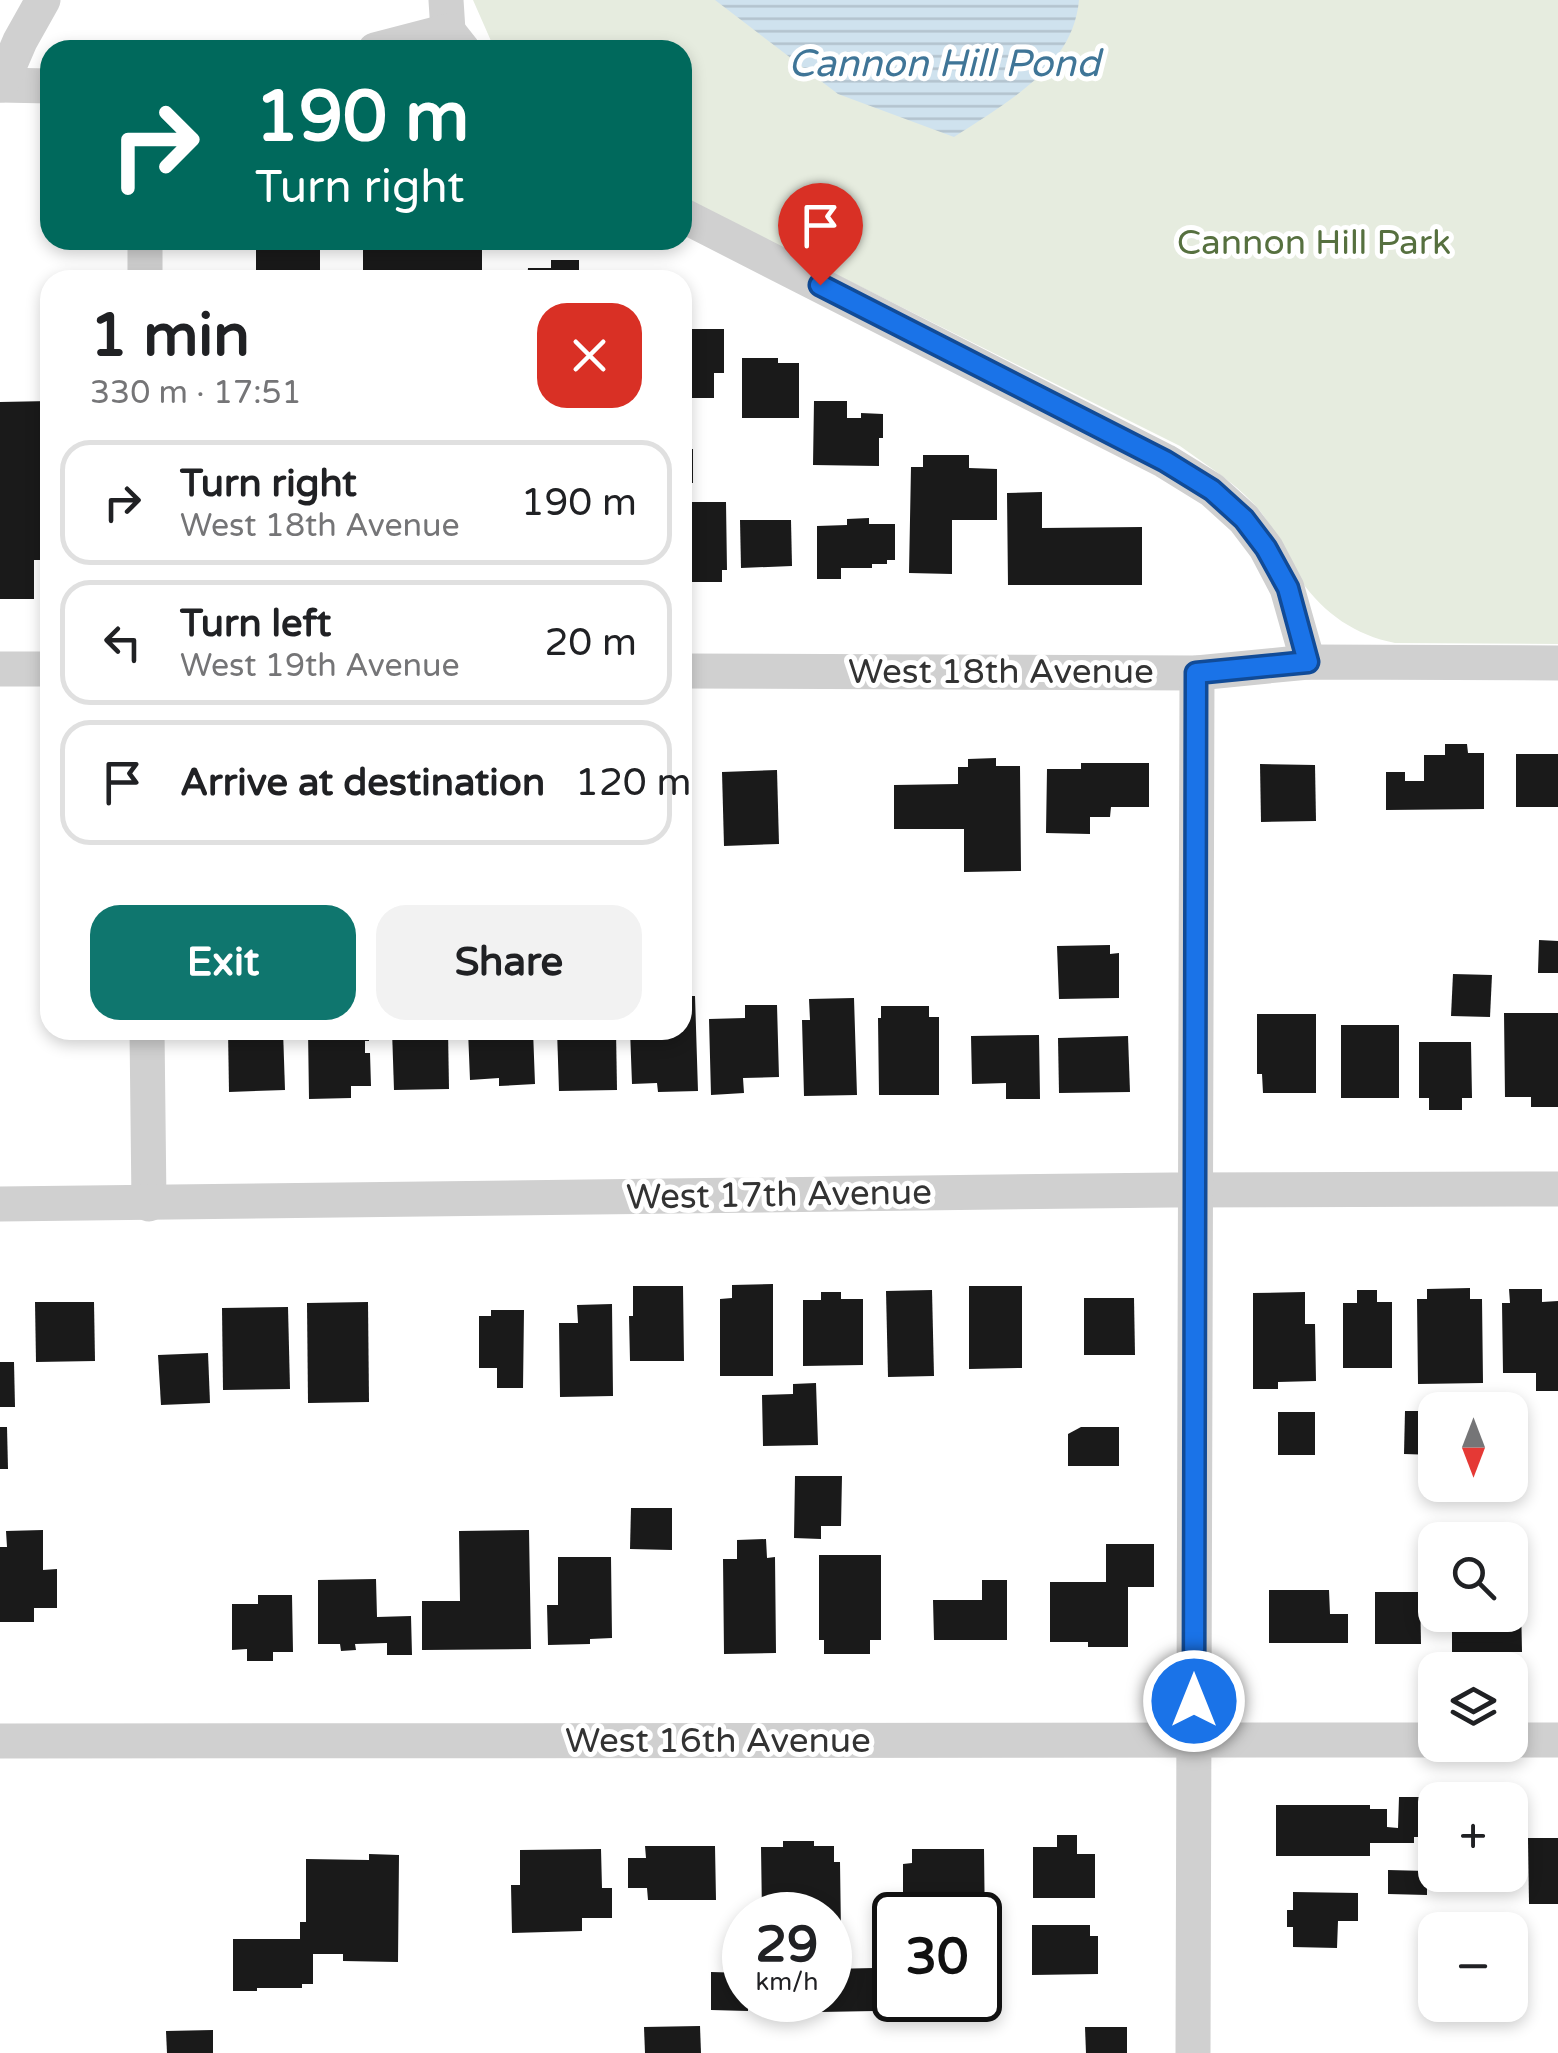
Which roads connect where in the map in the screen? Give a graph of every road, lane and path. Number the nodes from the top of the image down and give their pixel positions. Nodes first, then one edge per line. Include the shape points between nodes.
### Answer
1 (43, 0) edge
2 (452, 27) edge
3 (408, 40) edge
4 (0, 85) edge
5 (40, 86) edge
6 (692, 220) edge
7 (1308, 662) junction
8 (1558, 663) edge
9 (0, 669) edge
10 (40, 669) edge
11 (692, 671) edge
12 (1196, 673) junction
13 (147, 1040) edge
14 (1558, 1189) edge
15 (1196, 1190) junction
16 (0, 1204) edge
17 (149, 1204) junction
18 (1418, 1740) edge
19 (1528, 1740) edge
20 (1558, 1740) edge
21 (0, 1741) edge
22 (1194, 1741) junction
23 (1193, 2053) edge

1 - 4 street
2 - 3 street
4 - 5 street
6 - 7 street via 1212,490 1266,548 1288,588
7 - 8 street, West 18th Avenue
7 - 12 street, West 18th Avenue
9 - 10 street
11 - 12 street, West 18th Avenue
12 - 15 street
13 - 17 street
14 - 15 street, West 17th Avenue
15 - 17 street, West 17th Avenue
15 - 22 street
16 - 17 street, West 17th Avenue
18 - 22 street, West 16th Avenue
19 - 20 street
21 - 22 street, West 16th Avenue
22 - 23 street

